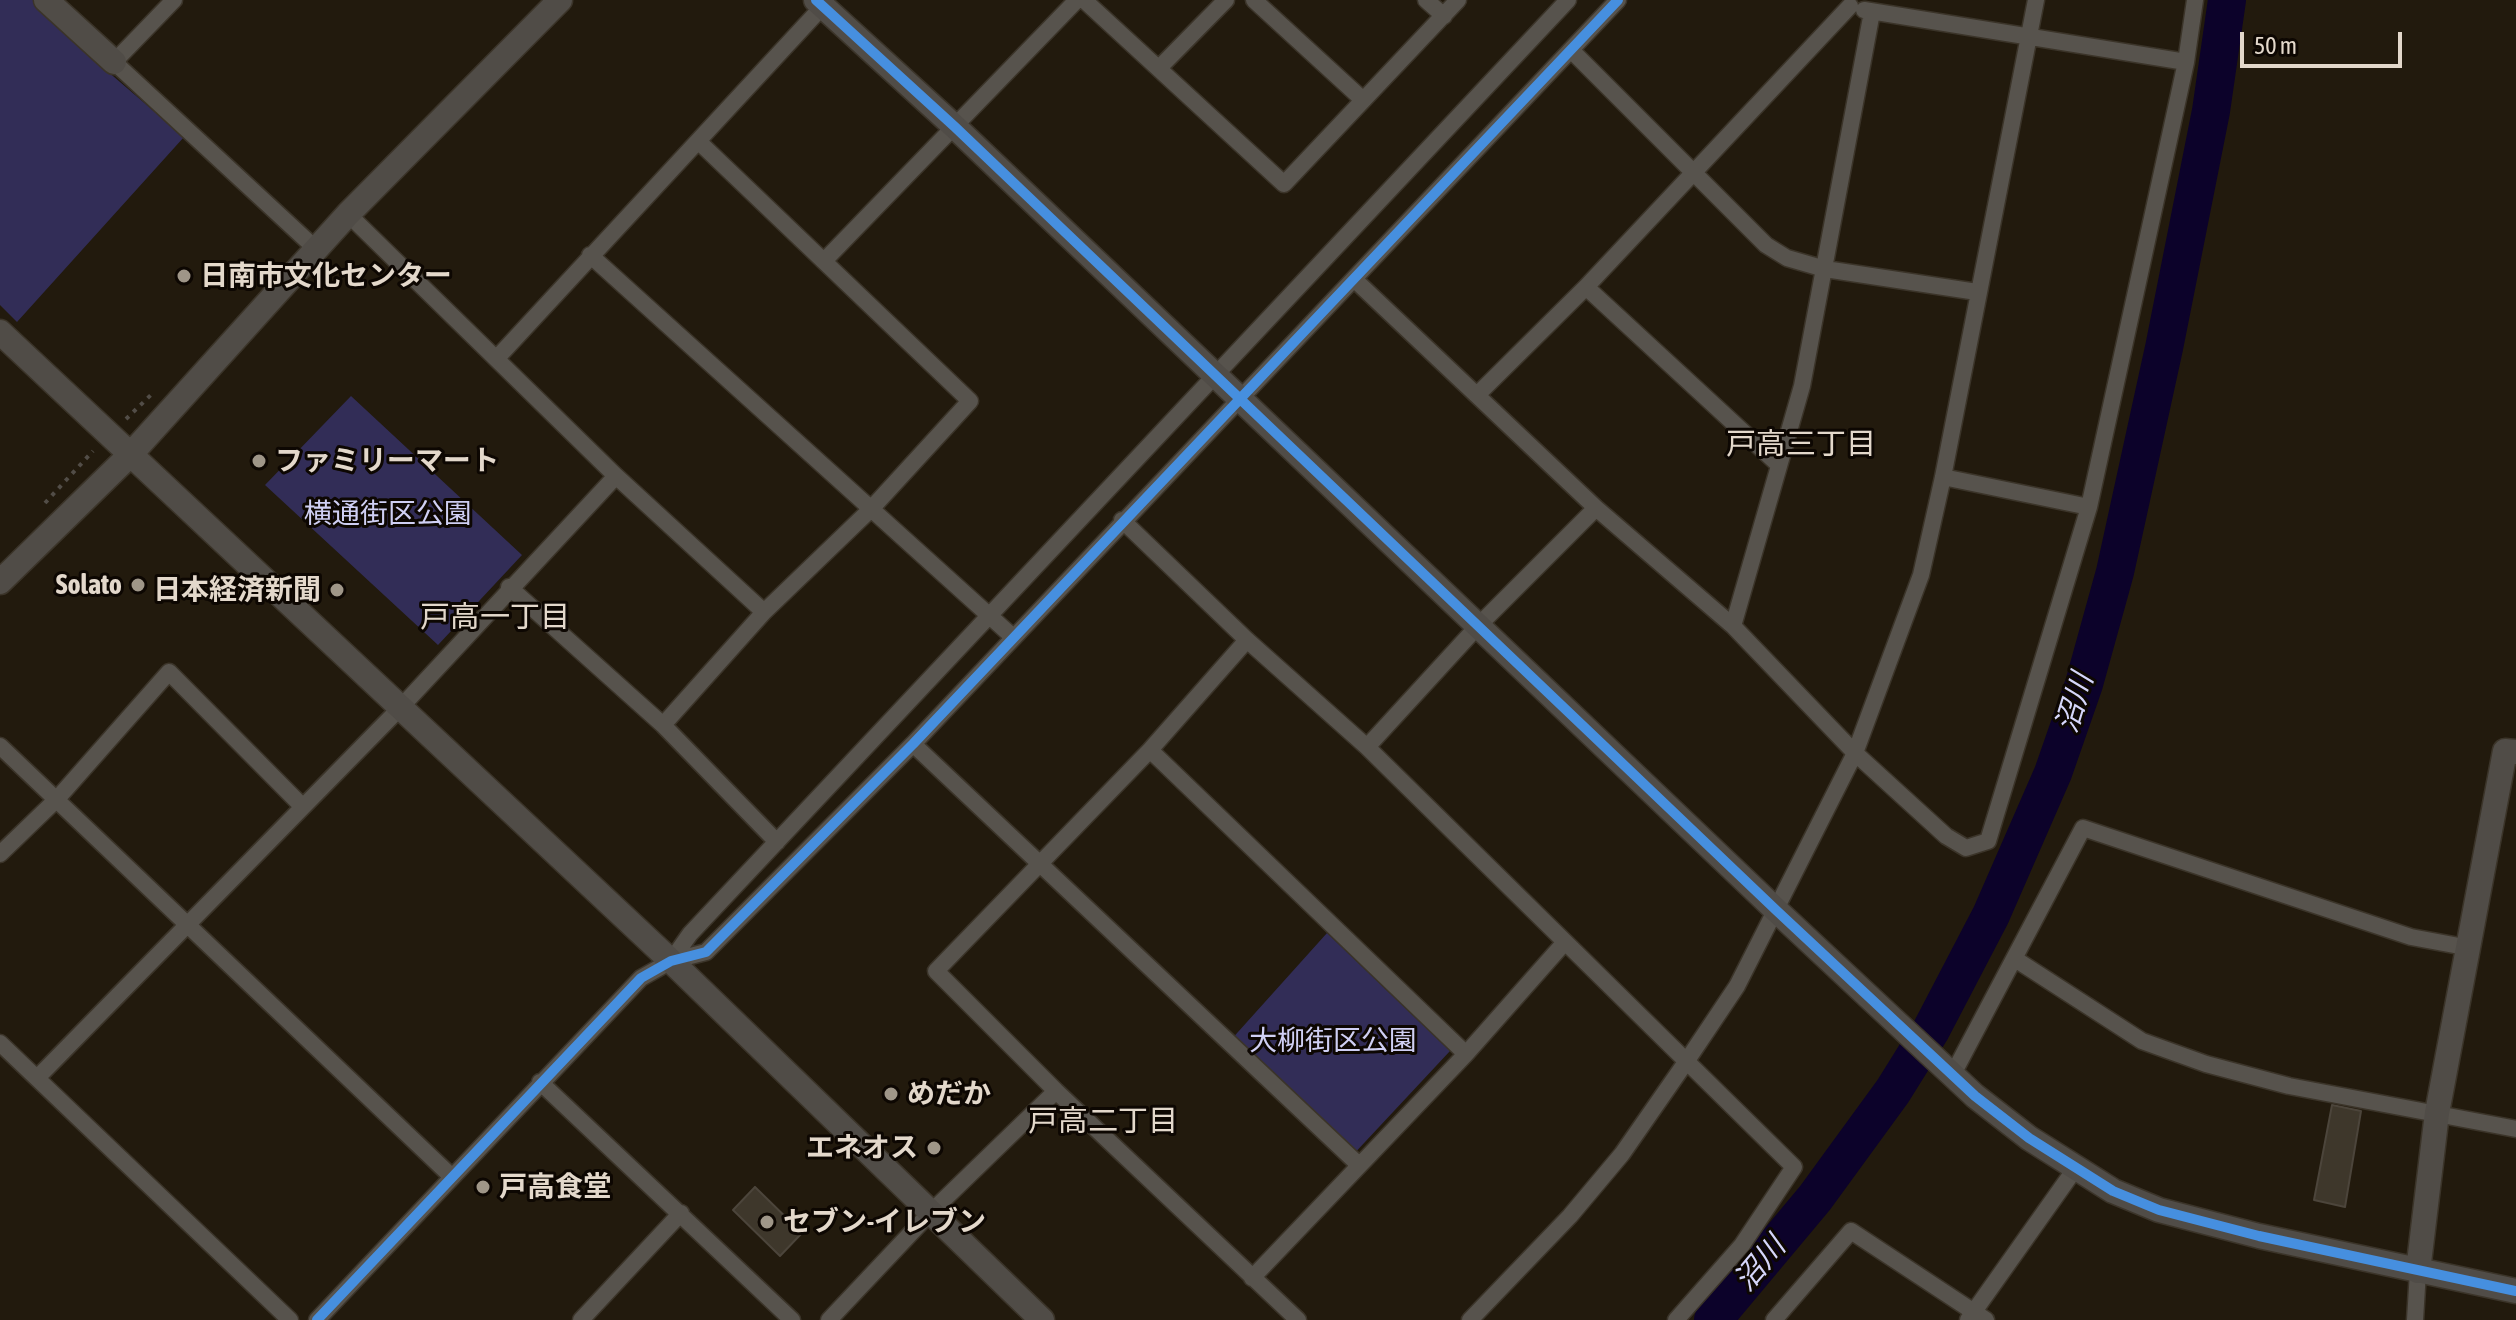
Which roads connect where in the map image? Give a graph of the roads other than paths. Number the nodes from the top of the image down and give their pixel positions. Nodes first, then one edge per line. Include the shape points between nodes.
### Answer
1 (46, 0) edge
2 (174, 0) edge
3 (560, 0) edge
4 (1077, 0) edge
5 (1084, 0) edge
6 (1226, 0) edge
7 (1254, 0) edge
8 (1426, 0) edge
9 (1458, 0) edge
10 (1568, 0) edge
11 (1618, 0) edge
12 (2036, 0) edge
13 (2195, 0) edge
14 (819, 3) edge
15 (1847, 3) edge
16 (1872, 12) junction
17 (1444, 16) junction
18 (2029, 36) junction
19 (1571, 50) junction
20 (114, 62) junction
21 (2186, 62) junction
22 (1160, 67) junction
23 (1362, 99) junction
24 (955, 127) junction
25 (698, 141) junction
26 (1691, 173) junction
27 (348, 214) junction
28 (316, 249) junction
29 (590, 255) junction
30 (824, 261) junction
31 (1825, 269) junction
32 (1355, 280) junction
33 (1586, 287) junction
34 (1977, 292) junction
35 (0, 332) edge
36 (497, 358) junction
37 (1213, 376) junction
38 (1478, 394) junction
39 (1237, 399) junction
40 (131, 454) junction
41 (1779, 465) junction
42 (616, 476) junction
43 (1943, 477) junction
44 (2089, 507) junction
45 (1596, 508) junction
46 (871, 509) junction
47 (1122, 520) junction
48 (0, 582) edge
49 (509, 587) junction
50 (764, 612) junction
51 (990, 617) junction
52 (1733, 626) junction
53 (1477, 627) junction
54 (1013, 637) junction
55 (1247, 640) junction
56 (402, 706) junction
57 (663, 725) junction
58 (913, 744) junction
59 (0, 746) edge
60 (1367, 747) junction
61 (1150, 750) junction
62 (2516, 752) edge
63 (1855, 753) junction
64 (57, 799) junction
65 (301, 805) junction
66 (777, 842) junction
67 (0, 854) edge
68 (1039, 864) junction
69 (1777, 911) junction
70 (187, 923) junction
71 (1565, 942) junction
72 (2470, 948) junction
73 (2015, 959) junction
74 (671, 961) junction
75 (0, 1043) edge
76 (1466, 1054) junction
77 (1686, 1062) junction
78 (1953, 1074) junction
79 (39, 1076) junction
80 (540, 1082) junction
81 (1056, 1091) junction
82 (2437, 1113) junction
83 (2516, 1129) edge
84 (1359, 1165) junction
85 (2075, 1169) junction
86 (451, 1176) junction
87 (681, 1213) junction
88 (929, 1214) junction
89 (2418, 1271) junction
90 (1252, 1278) junction
91 (2516, 1291) edge
92 (1976, 1318) edge
93 (290, 1320) edge
94 (317, 1320) edge
95 (581, 1320) edge
96 (792, 1320) edge
97 (829, 1320) edge
98 (1042, 1320) edge
99 (1298, 1320) edge
100 (1470, 1320) edge
101 (1676, 1320) edge
102 (1774, 1320) edge
103 (2415, 1320) edge

1 - 20 street
2 - 20 street
3 - 27 street
4 - 24 street
5 - 22 street
6 - 22 street
7 - 23 street
8 - 17 street
9 - 17 street
10 - 37 street
11 - 19 street
12 - 18 street
13 - 21 street
14 - 24 street
14 - 25 street
15 - 16 street
15 - 26 street
16 - 18 street
16 - 31 street
17 - 23 street
18 - 21 street
18 - 34 street
19 - 26 street
19 - 32 street
20 - 28 street
21 - 44 street
22 - 23 street via 1284,184
24 - 30 street
24 - 37 street
25 - 29 street
25 - 30 street
26 - 31 street via 1766,245 1787,258
26 - 33 street
27 - 28 street
27 - 36 street
28 - 40 street
29 - 36 street
29 - 46 street
30 - 46 street via 970,401
31 - 34 street
31 - 41 street via 1802,386
32 - 38 street
32 - 39 street
33 - 38 street
33 - 41 street
34 - 43 street
35 - 40 street
36 - 42 street
37 - 39 street
37 - 51 street
38 - 45 street
39 - 47 street
39 - 53 street
40 - 48 street
40 - 56 street
41 - 52 street
42 - 49 street
42 - 50 street
43 - 44 street
43 - 63 street via 1921,575
44 - 63 street via 1988,841 1966,848 1946,836
45 - 52 street
45 - 53 street
46 - 50 street
46 - 51 street
47 - 54 street
47 - 55 street
49 - 56 street
49 - 57 street
50 - 57 street
51 - 54 street
51 - 66 street
52 - 63 street
53 - 60 street
53 - 69 street
54 - 58 street
55 - 60 street
55 - 61 street
56 - 65 street
56 - 74 street
57 - 66 street
58 - 68 street
58 - 74 street via 706,952
59 - 64 street
60 - 71 street
61 - 68 street
61 - 76 street
62 - 72 street via 2505,751
63 - 69 street
64 - 65 street via 169,672
64 - 67 street
64 - 70 street
65 - 70 street
66 - 74 street
68 - 81 street via 936,971
68 - 84 street
69 - 77 street via 1737,986
69 - 78 street
70 - 79 street
70 - 86 street
71 - 76 street
71 - 77 street
72 - 73 street via 2411,937 2083,828
72 - 82 street
73 - 78 street
73 - 82 street via 2142,1041 2180,1055 2289,1086
74 - 80 street via 641,978
74 - 88 street
75 - 79 street
76 - 84 street
77 - 100 street via 1596,1185
77 - 101 street via 1794,1167 1742,1245
78 - 85 street via 2018,1130
79 - 93 street
80 - 86 street
80 - 87 street
81 - 88 street
81 - 90 street
82 - 83 street
82 - 89 street
84 - 90 street
85 - 89 street via 2113,1191 2186,1218
85 - 92 street
86 - 94 street
87 - 95 street
87 - 96 street
88 - 97 street
88 - 98 street
89 - 91 street
89 - 103 street
90 - 99 street
92 - 102 street via 1851,1231

